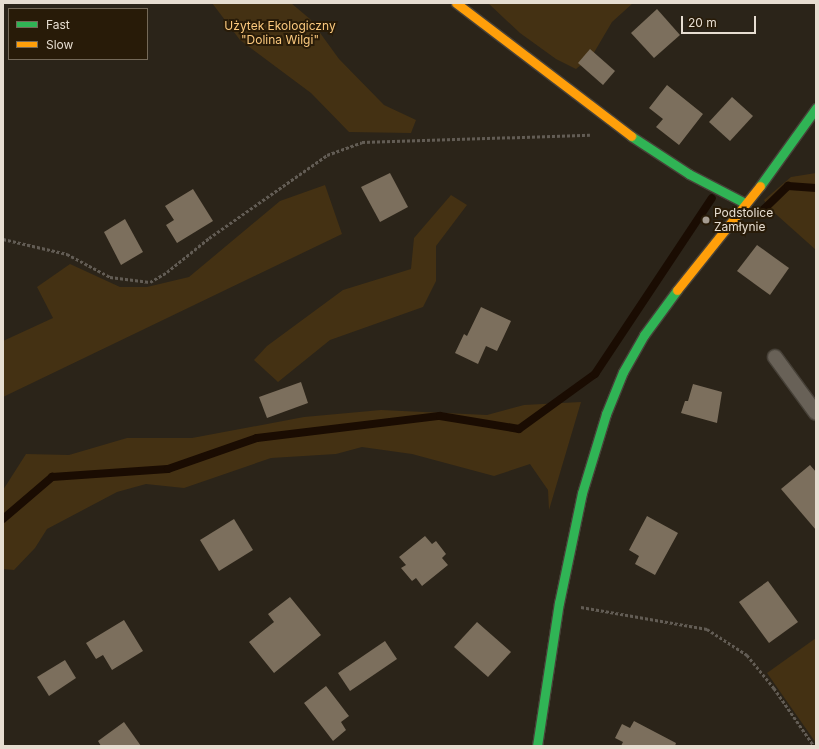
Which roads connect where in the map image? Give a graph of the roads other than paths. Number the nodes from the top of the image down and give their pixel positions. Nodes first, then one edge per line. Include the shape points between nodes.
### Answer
1 (456, 3) edge
2 (816, 108) edge
3 (745, 203) junction
4 (775, 357) dead end
5 (816, 413) edge
6 (537, 746) edge

1 - 3 street via 628,134 689,174
2 - 3 street via 776,166
3 - 6 street via 644,335 623,372 606,414 582,493 559,603
4 - 5 lane

